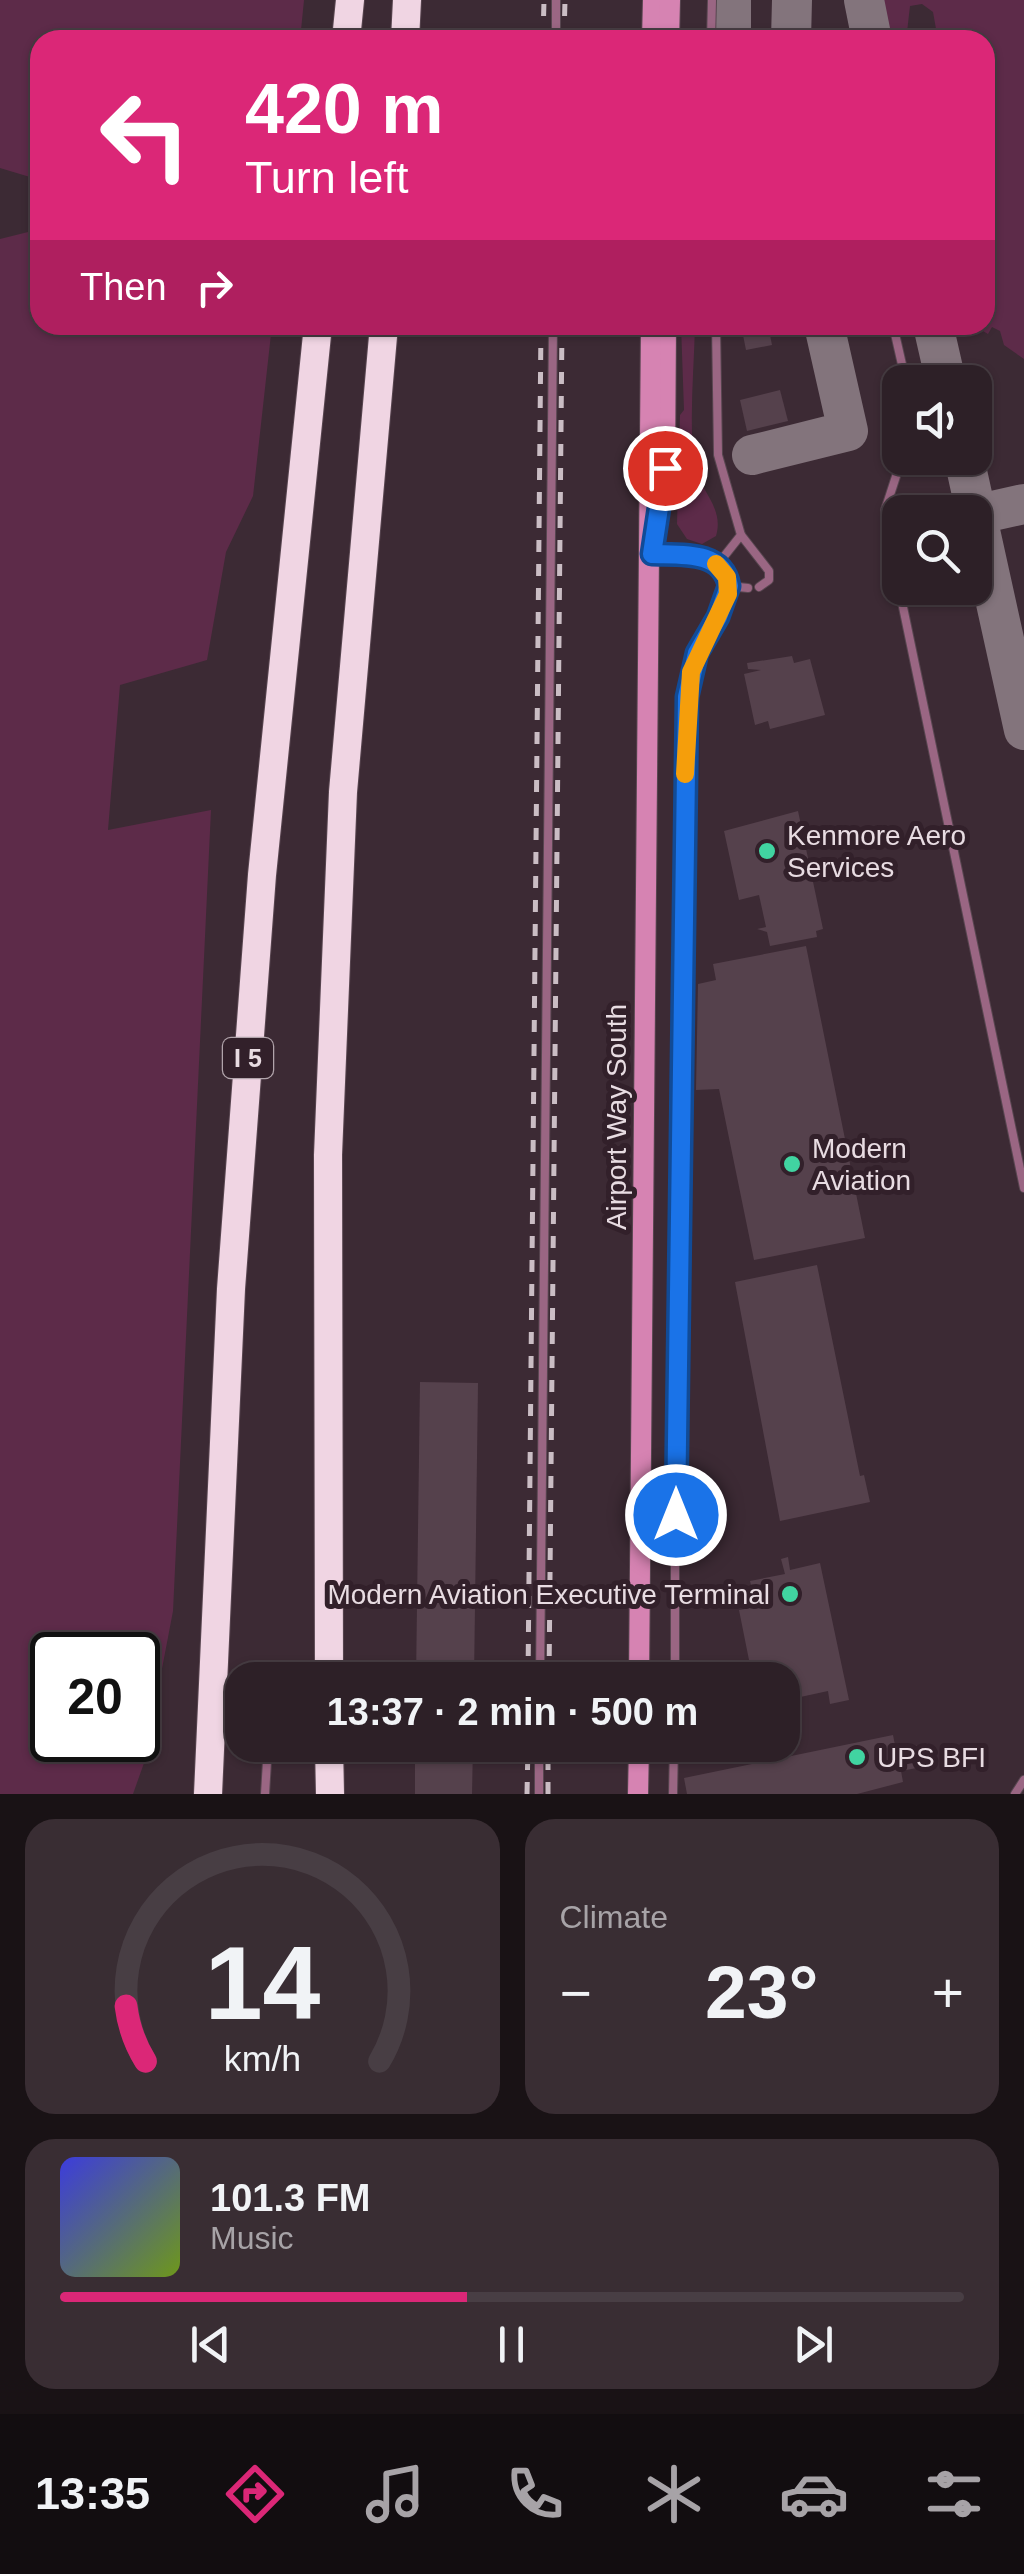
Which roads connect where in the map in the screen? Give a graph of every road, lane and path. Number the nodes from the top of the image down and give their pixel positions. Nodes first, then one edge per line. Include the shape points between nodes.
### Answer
1 (350, 0) edge
2 (407, 0) edge
3 (556, 0) edge
4 (652, 0) edge
5 (670, 0) edge
6 (712, 0) edge
7 (347, 30) edge
8 (405, 30) edge
9 (556, 30) edge
10 (652, 30) edge
11 (670, 30) edge
12 (712, 30) edge
13 (317, 335) edge
14 (383, 335) edge
15 (553, 335) edge
16 (650, 335) edge
17 (666, 335) edge
18 (716, 335) edge
19 (896, 335) edge
20 (902, 365) edge
21 (896, 475) edge
22 (741, 535) junction
23 (652, 554) junction
24 (718, 564) junction
25 (729, 586) junction
26 (759, 587) dead end
27 (748, 588) dead end
28 (1024, 1188) edge
29 (327, 1662) edge
30 (540, 1662) edge
31 (639, 1662) edge
32 (675, 1662) edge
33 (267, 1762) edge
34 (329, 1762) edge
35 (539, 1762) edge
36 (639, 1762) edge
37 (674, 1762) edge
38 (1024, 1780) edge
39 (208, 1794) edge
40 (265, 1794) edge
41 (330, 1794) edge
42 (539, 1794) edge
43 (638, 1794) edge
44 (673, 1794) edge
45 (1015, 1794) edge

1 - 7 highway
2 - 8 highway
3 - 9 lane
4 - 10 main road
5 - 11 main road
6 - 12 lane
13 - 39 highway, I 5 via 244,1112
14 - 29 highway via 344,792 330,1117
15 - 30 lane
16 - 23 main road, Airport Way South
17 - 23 main road, Airport Way South via 665,468
18 - 22 lane via 718,455
19 - 20 lane
21 - 28 lane via 885,510 888,535
22 - 24 lane
22 - 26 lane via 768,572
23 - 24 lane via 700,556
23 - 31 main road, Airport Way South
24 - 25 lane
25 - 27 lane
25 - 32 lane via 697,653 687,697
33 - 40 lane
34 - 41 highway
35 - 42 lane
36 - 43 main road
37 - 44 lane
38 - 45 lane

